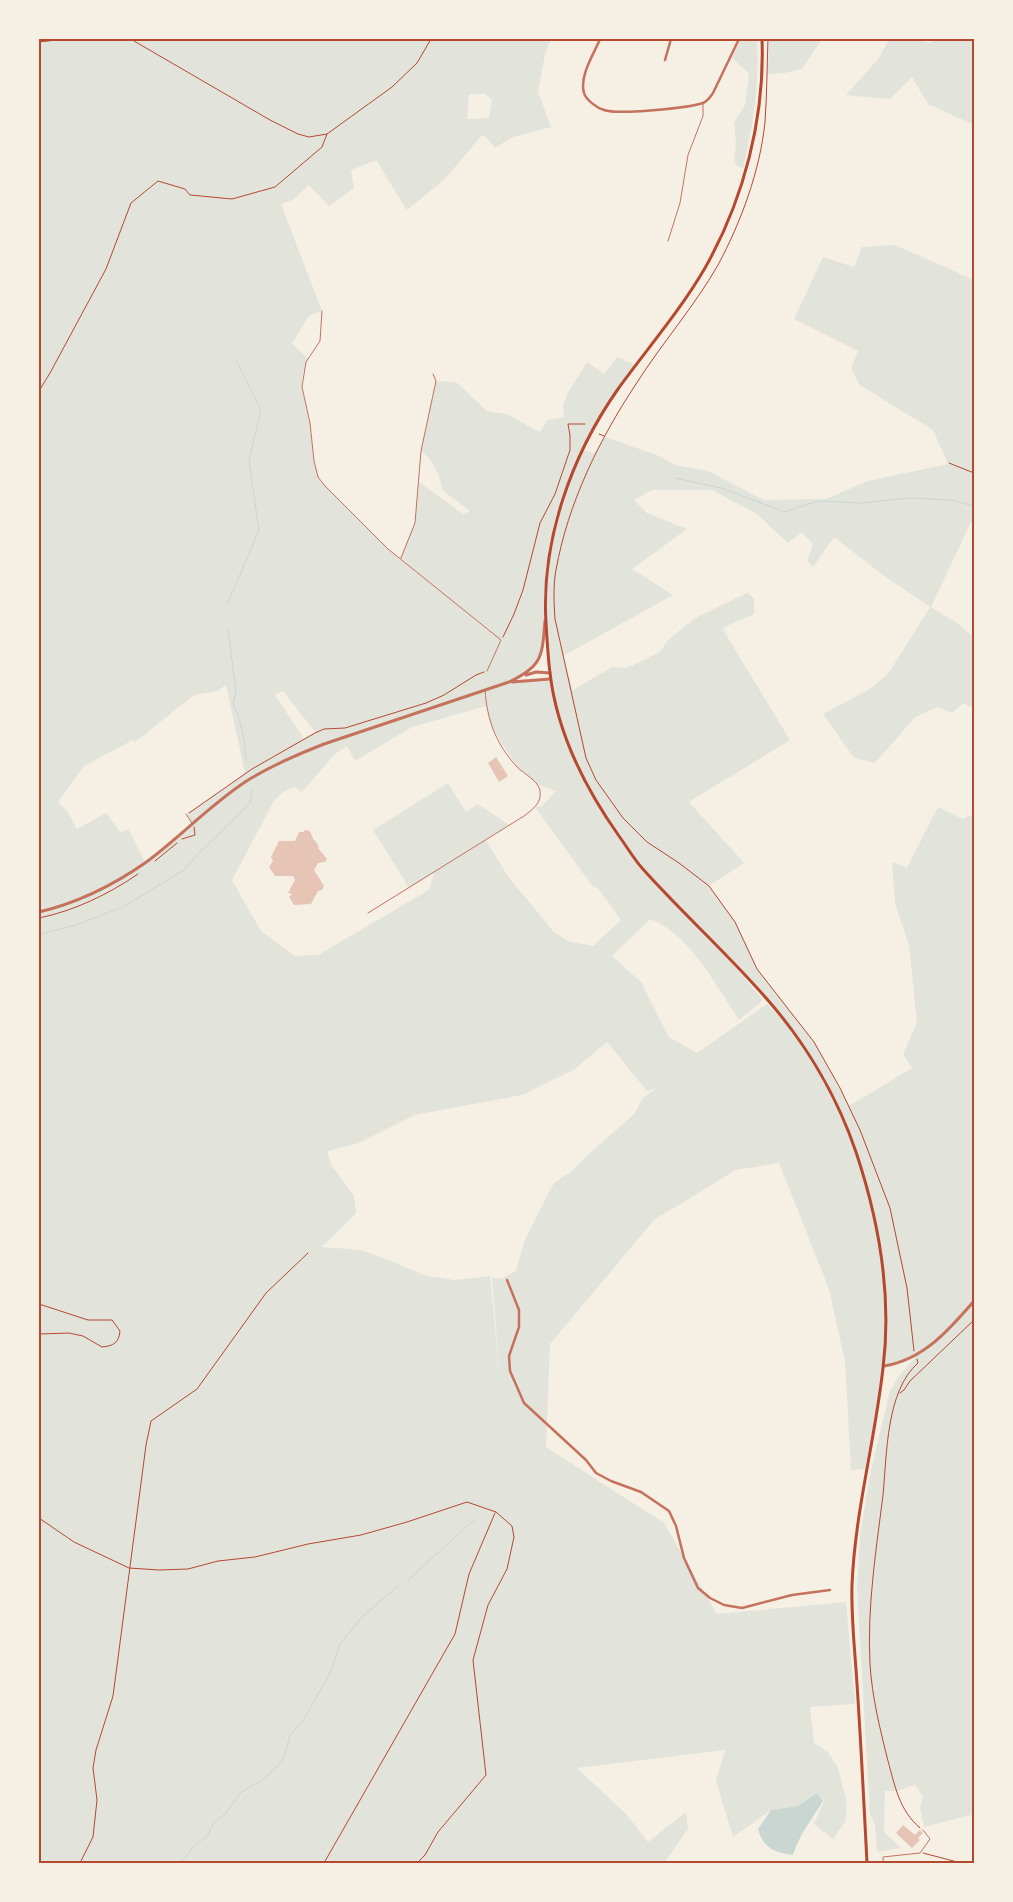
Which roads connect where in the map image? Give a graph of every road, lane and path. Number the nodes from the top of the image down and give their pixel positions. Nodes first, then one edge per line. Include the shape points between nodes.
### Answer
1 (64, 39) edge
2 (133, 39) edge
3 (431, 39) edge
4 (600, 39) edge
5 (671, 39) edge
6 (739, 39) edge
7 (762, 39) edge
8 (768, 39) edge
9 (39, 42) edge
10 (665, 60) dead end
11 (702, 103) junction
12 (327, 134) junction
13 (668, 241) dead end
14 (322, 311) dead end
15 (433, 374) dead end
16 (39, 391) edge
17 (585, 424) dead end
18 (599, 434) dead end
19 (605, 437) junction
20 (949, 464) dead end
21 (974, 474) edge
22 (400, 559) junction
23 (545, 616) junction
24 (501, 640) junction
25 (487, 671) dead end
26 (550, 673) junction
27 (522, 676) junction
28 (550, 679) junction
29 (509, 682) junction
30 (485, 690) junction
31 (186, 814) dead end
32 (192, 824) junction
33 (39, 912) edge
34 (368, 913) dead end
35 (777, 993) dead end
36 (308, 1253) dead end
37 (507, 1280) dead end
38 (974, 1301) edge
39 (39, 1304) edge
40 (974, 1320) edge
41 (39, 1334) edge
42 (884, 1366) junction
43 (496, 1512) junction
44 (39, 1518) edge
45 (129, 1568) junction
46 (830, 1590) dead end
47 (922, 1830) joint
48 (920, 1853) junction
49 (80, 1863) edge
50 (324, 1863) edge
51 (417, 1863) edge
52 (867, 1863) edge
53 (883, 1863) edge
54 (961, 1863) edge

1 - 9 path
2 - 12 path via 298,134 310,137
3 - 12 path via 408,74
4 - 11 street via 583,85 586,98 604,110 628,111
5 - 10 street
6 - 11 street via 713,92
7 - 23 main road via 757,124 732,212 684,301 628,376 583,450 564,496 550,559
8 - 19 path via 763,137 753,181 736,226 718,265 636,384
11 - 13 lane via 703,116 688,155 680,203
12 - 16 path via 322,147 275,187 232,199 190,196 184,190 158,181 131,203 106,269
14 - 22 lane via 320,342 306,362 302,387 316,473 325,486
15 - 22 lane via 436,381 421,451 416,515
17 - 24 path via 568,424 570,450 555,494 540,523 523,590
18 - 19 path
19 - 35 path via 576,499 555,571 555,619 586,758 596,780 623,818 648,842 709,886 735,922 758,969
20 - 21 path
22 - 24 lane
23 - 26 main road
23 - 27 street via 539,660
24 - 25 lane
26 - 27 street
26 - 28 main road
27 - 29 street
28 - 29 street
28 - 42 main road via 576,765 599,808 640,866 768,1000 808,1053 841,1113 870,1201 879,1245 884,1288
29 - 30 street
30 - 32 street via 294,755 244,783
30 - 34 lane via 491,726 517,767 536,784 540,799 524,816
31 - 32 lane
32 - 33 street via 145,862 95,893
36 - 45 path via 266,1293 197,1389 151,1421
37 - 46 street via 519,1310 519,1327 509,1356 510,1371 524,1403 596,1473 641,1492 669,1511 684,1558 698,1588 724,1605 742,1608 792,1595
38 - 42 street via 936,1341 916,1356
39 - 41 path via 88,1320 112,1320 120,1331 115,1344 102,1347 83,1336 69,1333
40 - 47 path via 910,1381 896,1401 875,1548 870,1646 873,1689 901,1804
42 - 52 main road via 856,1530 852,1590
43 - 45 path via 467,1502 361,1535 255,1557 218,1561 188,1569
43 - 50 path via 469,1574 455,1634
43 - 51 path via 512,1526 514,1537 507,1569 488,1605 472,1660 486,1775 438,1832
44 - 45 path via 74,1542
45 - 49 path via 113,1696 93,1768 97,1800 92,1837
47 - 48 lane via 930,1839
48 - 53 lane via 883,1857
48 - 54 path

